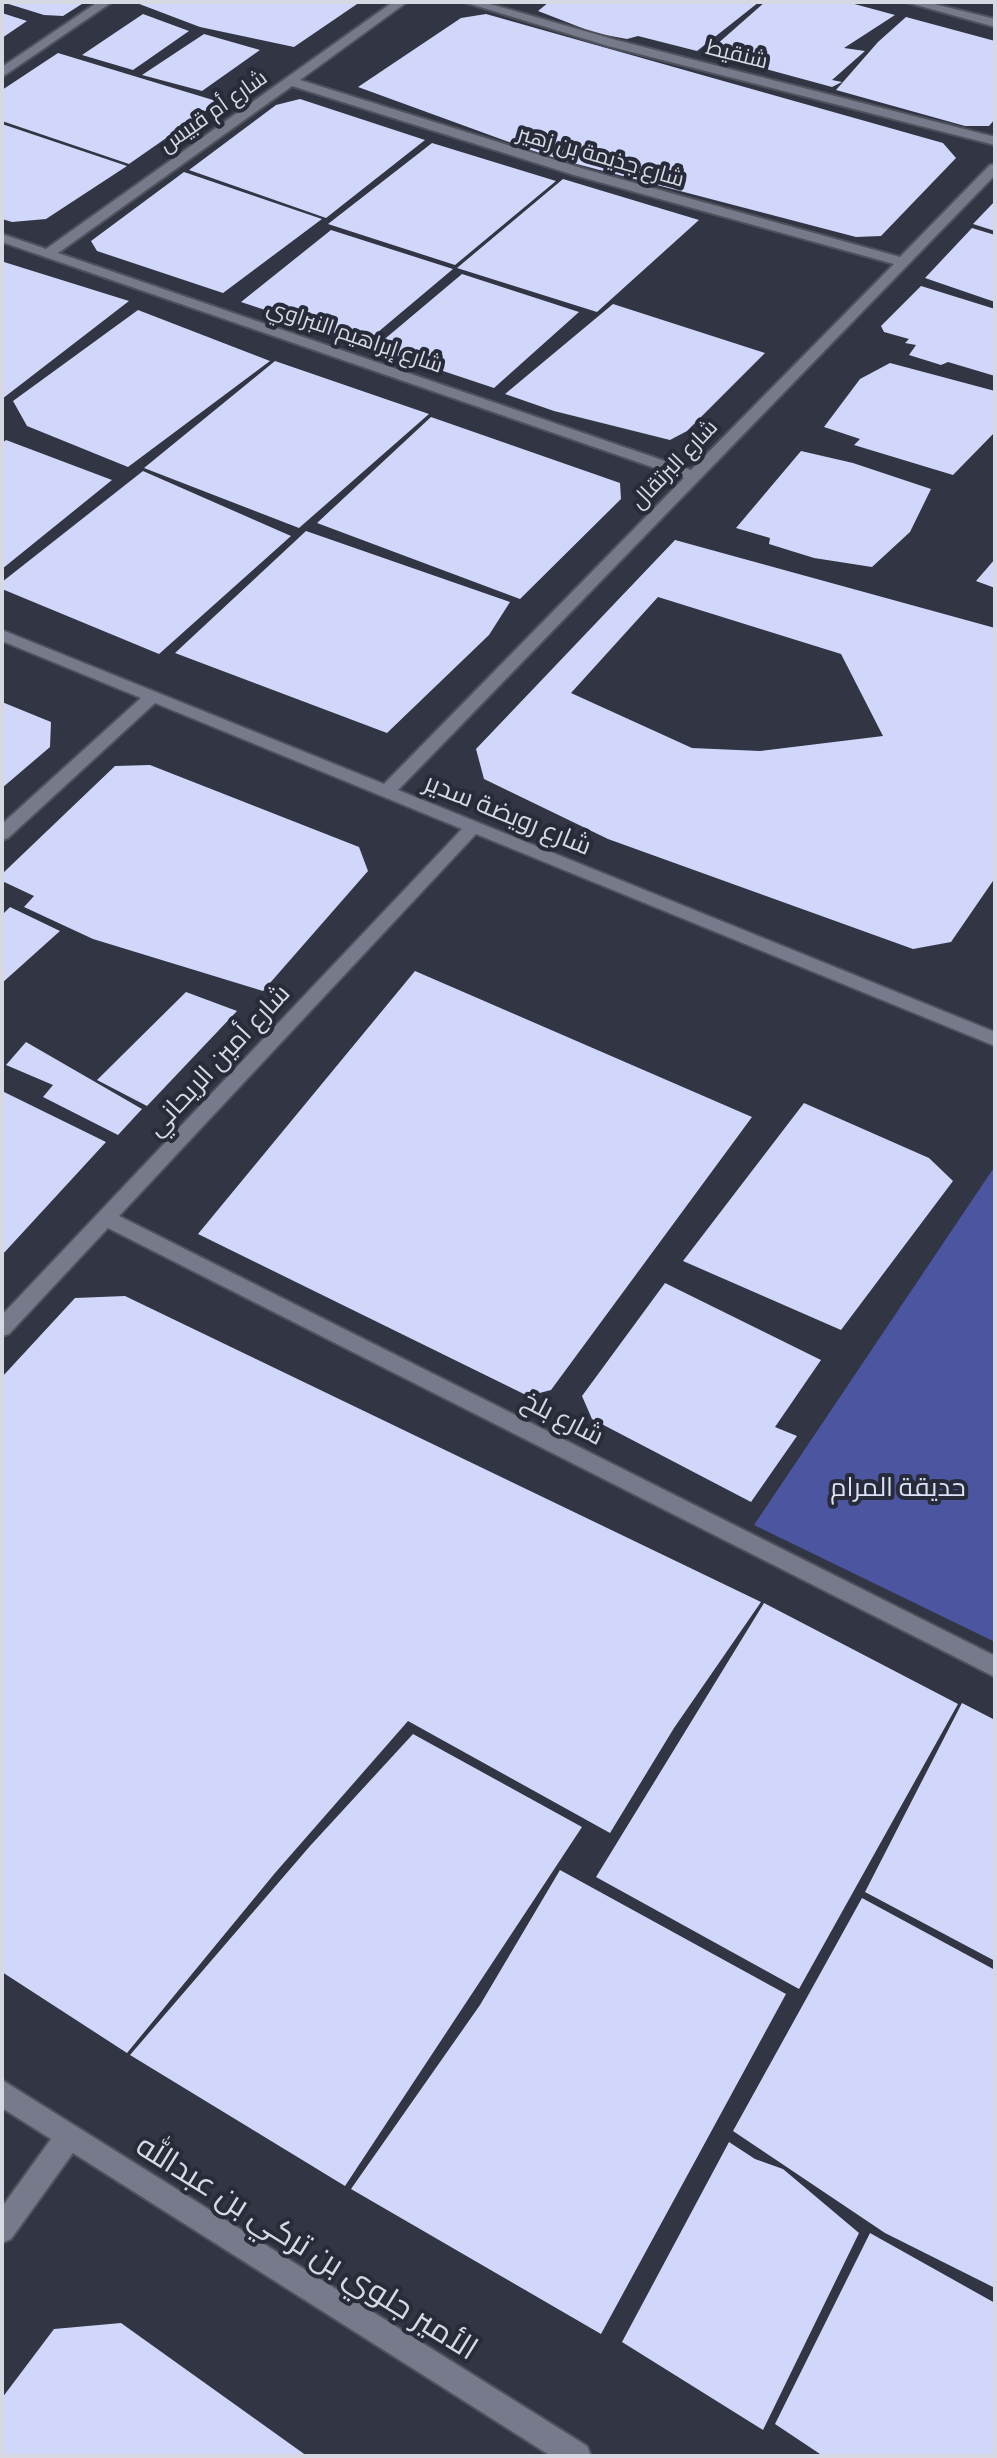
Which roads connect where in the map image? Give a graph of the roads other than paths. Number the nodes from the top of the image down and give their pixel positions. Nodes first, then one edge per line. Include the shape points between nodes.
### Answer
1 (106, 2) edge
2 (401, 2) edge
3 (470, 2) edge
4 (912, 2) edge
5 (995, 23) edge
6 (2, 73) edge
7 (290, 81) junction
8 (995, 141) edge
9 (995, 168) edge
10 (2, 238) edge
11 (48, 254) junction
12 (903, 262) junction
13 (693, 476) junction
14 (2, 635) edge
15 (152, 697) junction
16 (385, 793) junction
17 (472, 828) junction
18 (2, 834) edge
19 (994, 1036) edge
20 (106, 1218) junction
21 (2, 1328) edge
22 (995, 1667) edge
23 (2, 2093) edge
24 (68, 2137) junction
25 (2, 2230) edge
26 (577, 2456) edge

1 - 6 street
2 - 7 street, شارع أم قبيس
3 - 8 street, شنقيط
4 - 5 street
7 - 11 street, شارع أم قبيس
7 - 12 street, شارع جذيمة بن زهير via 519,154
9 - 12 street, شارع البرتقال
10 - 11 street, شارع إبراهيم النبراوي
11 - 13 street, شارع إبراهيم النبراوي
12 - 13 street, شارع البرتقال
13 - 16 street, شارع البرتقال
14 - 15 street, شارع رويضة سدير
15 - 16 street, شارع رويضة سدير
15 - 18 street
16 - 17 street, شارع رويضة سدير
17 - 19 street, شارع رويضة سدير
17 - 20 street, شارع أمين الريحاني
20 - 21 street, شارع أمين الريحاني
20 - 22 street, شارع بلخ
23 - 24 street, الأمير جلوي بن تركي بن عبدالله
24 - 25 street
24 - 26 street, الأمير جلوي بن تركي بن عبدالله

